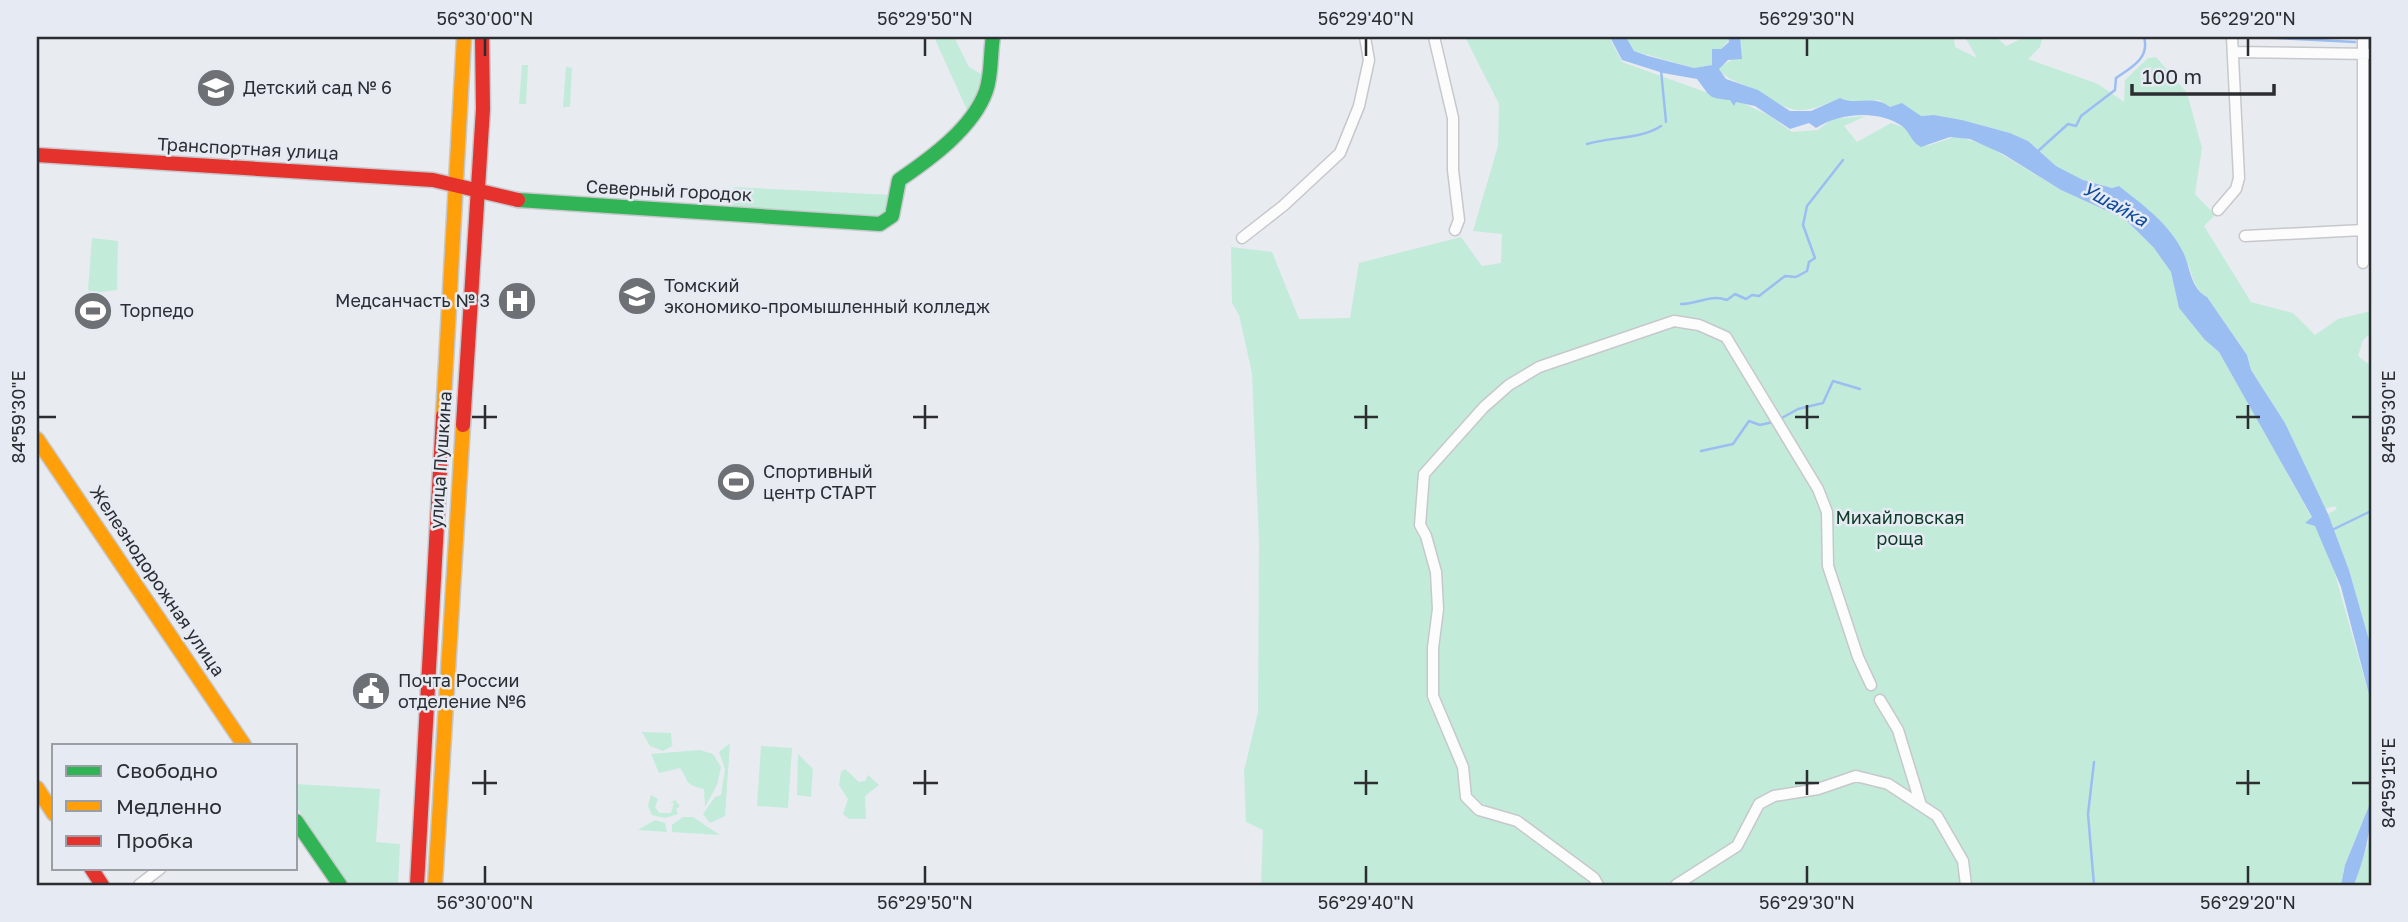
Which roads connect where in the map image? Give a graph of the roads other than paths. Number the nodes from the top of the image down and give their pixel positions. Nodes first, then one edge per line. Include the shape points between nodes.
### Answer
1 (464, 37) edge
2 (482, 37) edge
3 (993, 37) edge
4 (1366, 37) edge
5 (1434, 37) edge
6 (2232, 37) edge
7 (2362, 37) edge
8 (2234, 52) junction
9 (2367, 54) edge
10 (37, 155) edge
11 (457, 186) junction
12 (477, 191) junction
13 (2218, 210) dead end
14 (1455, 230) dead end
15 (2363, 230) junction
16 (2245, 236) dead end
17 (1242, 238) dead end
18 (2363, 263) dead end
19 (37, 439) edge
20 (1871, 685) dead end
21 (1880, 700) dead end
22 (243, 744) edge
23 (37, 788) edge
24 (1920, 802) junction
25 (52, 811) edge
26 (298, 824) edge
27 (91, 870) edge
28 (158, 870) edge
29 (416, 883) edge
30 (102, 885) edge
31 (139, 885) edge
32 (340, 885) edge
33 (435, 885) edge
34 (1598, 885) edge
35 (1676, 885) edge
36 (1966, 885) edge

1 - 11 main road, улица Пушкина
2 - 12 main road, улица Пушкина
3 - 12 main road, Северный городок via 980,103 925,163 899,180 892,216 880,224 554,203
4 - 17 street via 1369,60 1359,106 1340,153
5 - 14 street via 1452,109 1459,220
6 - 8 street
7 - 9 street
8 - 9 street
8 - 13 street via 2239,178 2236,189
9 - 15 street
10 - 11 main road, Транспортная улица via 370,175
11 - 12 main road, Северный городок
11 - 29 main road, улица Пушкина
12 - 33 main road, улица Пушкина
15 - 16 street
15 - 18 street
19 - 22 main road, Железнодорожная улица
20 - 34 street via 1828,566 1827,512 1818,489 1726,337 1699,325 1674,321 1539,366 1509,385 1424,474 1420,526 1436,572 1438,609 1433,696 1463,767 1466,797 1479,810 1517,821
21 - 24 street via 1898,730
23 - 25 main road
24 - 35 street via 1888,784 1856,776 1818,789 1774,796 1754,809 1737,846
24 - 36 street via 1937,816 1955,843
26 - 32 main road
27 - 30 main road
28 - 31 street

